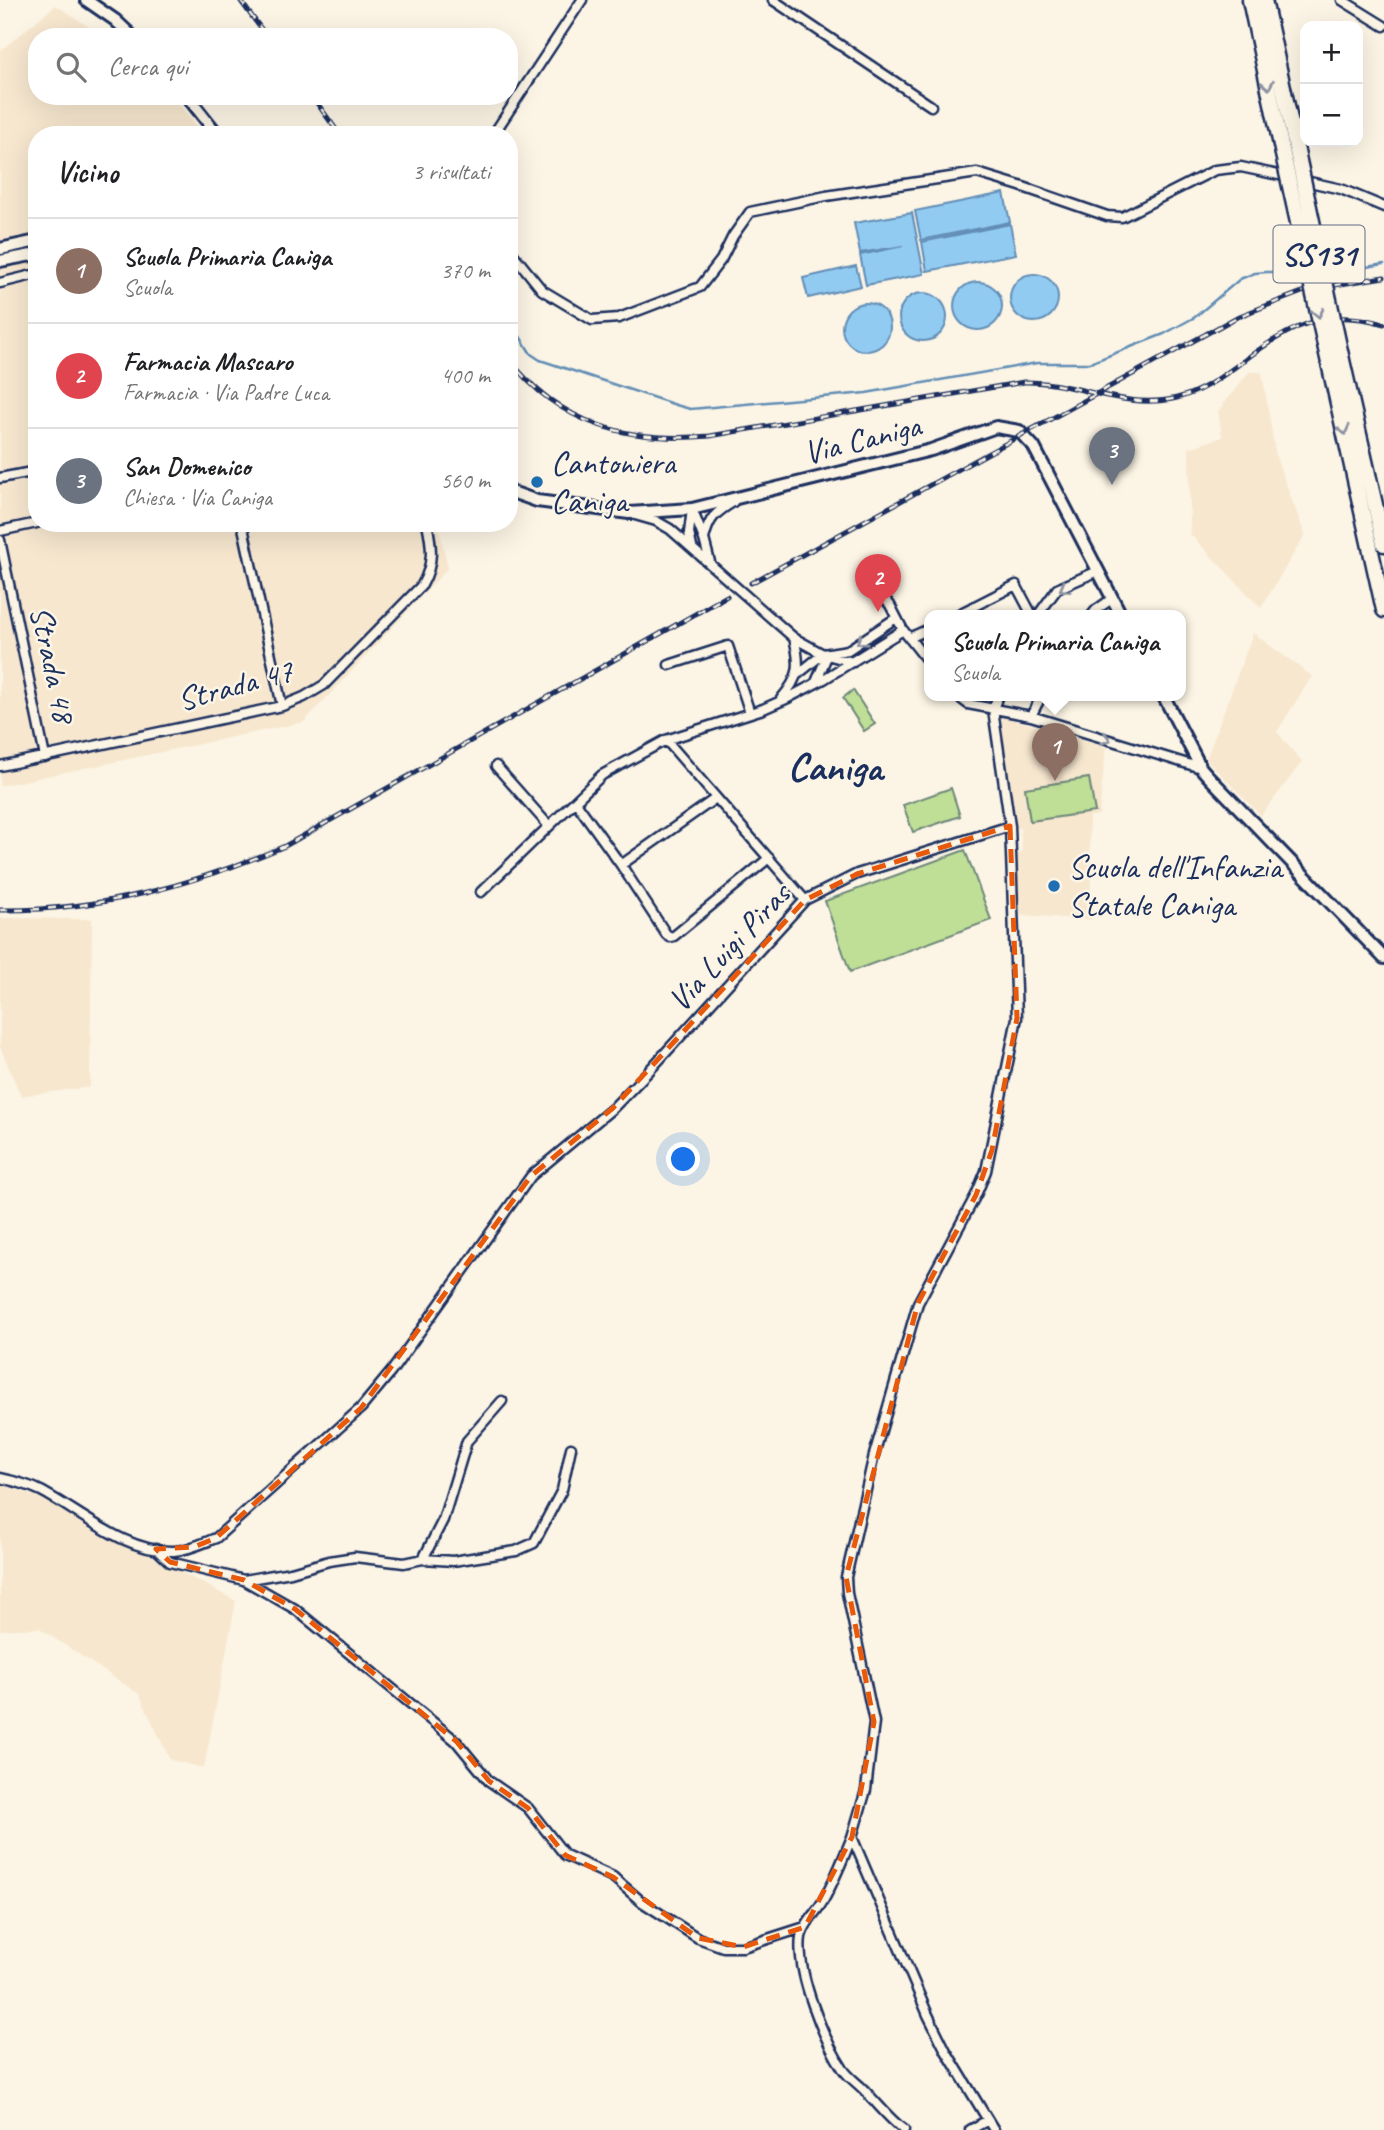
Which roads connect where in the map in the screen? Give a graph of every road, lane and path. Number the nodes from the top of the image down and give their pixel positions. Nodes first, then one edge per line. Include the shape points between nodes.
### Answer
1 (86, 0) edge
2 (582, 0) edge
3 (773, 0) edge
4 (1250, 0) edge
5 (1264, 0) edge
6 (1342, 0) edge
7 (1260, 18) junction
8 (1384, 26) edge
9 (123, 28) edge
10 (518, 97) edge
11 (194, 105) edge
12 (513, 105) edge
13 (931, 106) dead end
14 (211, 126) edge
15 (499, 126) edge
16 (1384, 207) edge
17 (28, 243) edge
18 (0, 248) edge
19 (28, 256) edge
20 (518, 260) edge
21 (0, 261) edge
22 (28, 276) edge
23 (0, 283) edge
24 (1336, 362) junction
25 (28, 473) edge
26 (0, 478) edge
27 (518, 494) edge
28 (744, 495) junction
29 (692, 509) junction
30 (629, 513) junction
31 (28, 525) edge
32 (0, 531) edge
33 (244, 532) edge
34 (429, 532) edge
35 (704, 539) junction
36 (0, 540) edge
37 (1384, 544) edge
38 (692, 547) junction
39 (710, 563) junction
40 (1098, 571) junction
41 (867, 578) dead end
42 (1113, 598) junction
43 (1384, 607) edge
44 (967, 610) edge
45 (1029, 610) edge
46 (1042, 610) edge
47 (1096, 610) edge
48 (1119, 610) edge
49 (896, 618) junction
50 (903, 630) junction
51 (924, 631) edge
52 (794, 638) junction
53 (909, 638) junction
54 (823, 654) junction
55 (924, 657) edge
56 (853, 662) junction
57 (668, 664) dead end
58 (798, 674) junction
59 (816, 682) junction
60 (964, 701) edge
61 (996, 701) edge
62 (1039, 701) edge
63 (1166, 701) edge
64 (778, 702) junction
65 (282, 706) junction
66 (993, 709) junction
67 (750, 713) junction
68 (1031, 716) junction
69 (666, 740) junction
70 (45, 757) junction
71 (0, 766) edge
72 (496, 766) dead end
73 (1201, 768) junction
74 (716, 798) junction
75 (575, 801) junction
76 (549, 826) junction
77 (1010, 826) junction
78 (769, 858) junction
79 (621, 865) junction
80 (481, 892) dead end
81 (805, 900) junction
82 (1384, 958) edge
83 (502, 1401) dead end
84 (571, 1448) dead end
85 (0, 1478) edge
86 (156, 1549) junction
87 (424, 1559) junction
88 (244, 1580) junction
89 (852, 1837) junction
90 (805, 1927) junction
91 (988, 2120) junction
92 (904, 2130) edge
93 (970, 2130) edge
94 (994, 2130) edge

1 - 9 street
2 - 10 street
3 - 13 street
4 - 7 highway, SS131
5 - 7 highway, SS131
6 - 8 street
7 - 24 highway, SS131, bridge
11 - 14 street
12 - 15 street
16 - 20 street via 1341,189 1241,166 1215,170 1122,218 977,173 750,212 701,287 619,318 592,320 542,290
17 - 18 street
19 - 21 street
22 - 23 street
24 - 37 highway, SS131
24 -> 43 highway, SS131
25 - 26 street
27 - 30 street, Via Caniga via 537,501
28 - 29 street, Via Caniga
28 - 35 street via 716,512
28 - 40 street, Via Caniga via 932,450 996,427 1008,428 1023,434 1034,447
29 - 30 street, Via Caniga
29 - 35 street
29 - 38 street
30 - 38 street via 656,521
31 - 32 street
33 - 65 street
34 - 65 street, Strada 47 via 433,555 422,585 324,685
35 - 39 street
36 - 70 street, Strada 48
38 - 39 street
39 - 52 street
40 - 42 street, Via Caniga
40 -> 46 street via 1057,589
41 - 49 street
42 - 47 street
42 - 48 street, Via Caniga
44 - 45 street via 1016,585
49 - 50 street
49 -> 54 street via 848,650
50 - 53 street
50 - 56 street
51 - 53 street
52 - 54 street
52 - 58 street
53 - 55 street
54 - 56 street
54 - 58 street
54 - 59 street via 825,661
56 - 59 street
57 - 67 street via 728,646
58 - 64 street
59 - 64 street
60 - 66 street
61 - 66 street
62 - 68 street
63 - 73 street
64 - 67 street
65 - 70 street, Strada 47
66 - 68 street
66 - 77 street
67 - 69 street
68 -> 73 street
69 - 74 street
69 - 75 street via 602,775
70 - 71 street, Strada 47
72 - 76 street
73 - 82 street
74 - 78 street
74 - 79 street
75 - 76 street
75 - 79 street
76 - 80 street
77 - 81 street, Via Luigi Piras via 857,874
77 - 89 street via 1017,1018 992,1150 976,1195 918,1303 874,1455 846,1577 874,1722 866,1790
78 - 79 street via 670,937
78 - 81 street
81 - 86 street, Via Luigi Piras via 621,1099 531,1176 361,1408 216,1538 174,1551
83 - 87 street via 467,1441 443,1520
84 - 87 street via 562,1490 534,1543 516,1551 453,1561
85 - 86 street via 40,1490 96,1525
86 - 88 street via 170,1562
87 - 88 street via 404,1563 355,1557
88 - 90 street via 295,1609 456,1741 489,1781 528,1808 565,1855 613,1877 698,1938 723,1947 743,1947
89 - 90 street via 832,1884
89 - 91 street via 928,2015
90 - 92 street via 803,1971 830,2044 845,2071
91 - 93 street
91 - 94 street

